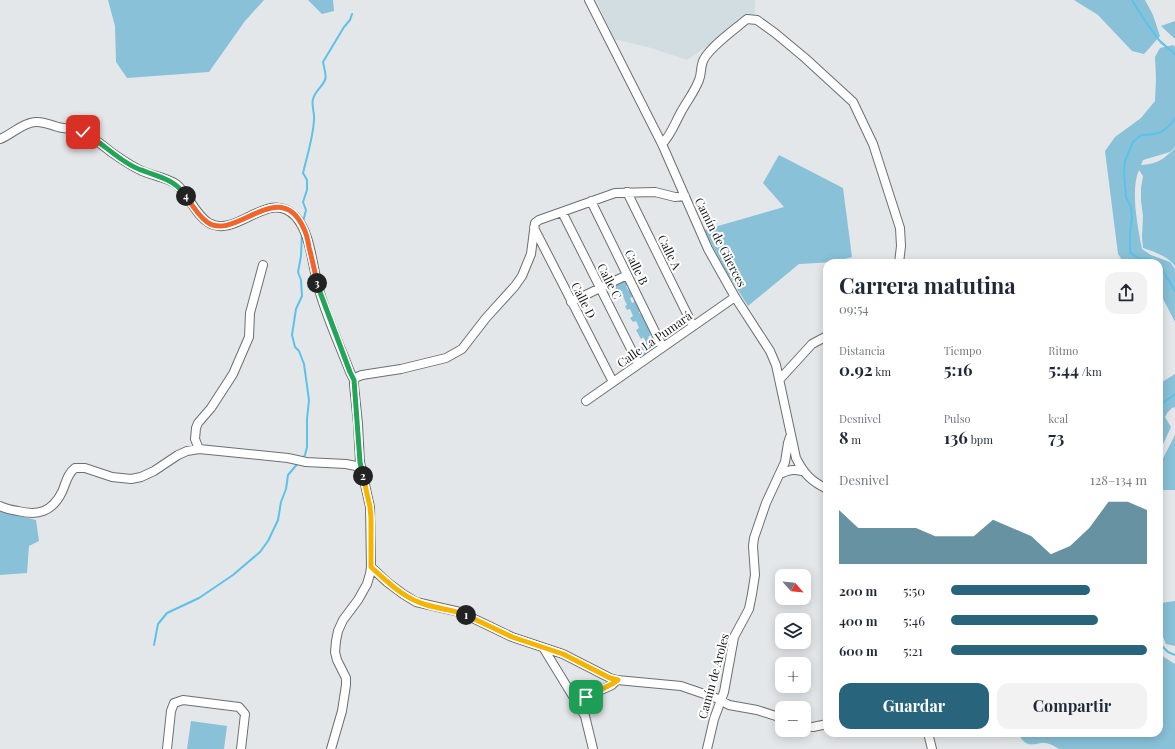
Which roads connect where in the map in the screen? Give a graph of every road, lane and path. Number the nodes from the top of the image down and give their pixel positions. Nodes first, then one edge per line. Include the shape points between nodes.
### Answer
1 (589, 0) edge
2 (0, 139) edge
3 (662, 144) junction
4 (627, 192) junction
5 (684, 196) junction
6 (591, 201) junction
7 (562, 212) junction
8 (534, 228) junction
9 (899, 259) edge
10 (263, 265) dead end
11 (627, 274) junction
12 (600, 288) junction
13 (735, 296) junction
14 (571, 302) junction
15 (691, 322) dead end
16 (823, 338) edge
17 (661, 344) dead end
18 (637, 361) dead end
19 (780, 379) junction
20 (354, 380) junction
21 (613, 382) junction
22 (586, 401) dead end
23 (791, 436) junction
24 (199, 449) junction
25 (361, 471) junction
26 (802, 471) junction
27 (780, 474) junction
28 (823, 487) edge
29 (0, 506) edge
30 (371, 567) junction
31 (544, 649) junction
32 (618, 680) junction
33 (722, 701) junction
34 (579, 705) junction
35 (775, 716) edge
36 (823, 725) edge
37 (811, 727) edge
38 (929, 737) edge
39 (167, 749) edge
40 (241, 749) edge
41 (331, 749) edge
42 (593, 749) edge
43 (707, 749) edge
44 (932, 749) edge

1 - 3 street, Camín de Güerces
2 - 20 street via 32,122 39,121 74,129 91,137 131,165 175,184 207,222 220,226 229,225 261,210 284,208 290,211 305,230 320,292
3 - 5 street, Camín de Güerces
3 - 9 street via 695,90 701,75 700,68 708,52 747,19 757,20 805,58 853,102 873,144 900,228
4 - 5 street
4 - 6 street
4 - 15 street, Calle A
5 - 13 street, Camín de Güerces via 708,249
6 - 7 street
6 - 11 street, Calle B
7 - 8 street via 538,220
7 - 12 street, Calle C
8 - 14 street, Calle D
8 - 20 street via 531,254 522,276 462,349 446,358 362,375
10 - 24 street via 250,314 249,336 232,374 211,408 198,423 195,439
11 - 12 street
11 - 17 street, Calle B
12 - 14 street
12 - 18 street, Calle C
13 - 19 street, Camín de Güerces via 770,351
13 - 21 street, Calle La Pumará
14 - 21 street, Calle D
16 - 19 street via 812,344
19 - 23 street, Camín de Güerces
20 - 25 street
21 - 22 street, Calle La Pumará
23 - 26 street, Camín de Güerces
23 - 27 street, Camín de Aroles
24 - 25 street via 306,462 346,464 356,466
24 - 29 street via 187,451 154,471 131,479 75,468 68,476 54,504 38,513 30,514
25 - 30 street via 370,507
26 - 27 street via 787,470
26 - 28 street, Camín de Güerces
27 - 33 street, Camín de Aroles via 766,503 754,538 755,575 752,594 749,609 734,637
30 - 31 street via 416,602 460,612
30 - 41 street via 367,584 338,631 335,652 346,678 346,685 342,711
31 - 32 street via 563,654
31 - 34 street
32 - 33 street via 681,686
32 - 34 street via 586,697
33 - 35 street
33 - 43 street, Camín de Aroles via 714,719
34 - 42 street via 586,720
36 - 37 street
38 - 44 street
39 - 40 street via 171,711 174,702 183,700 239,707 246,714

